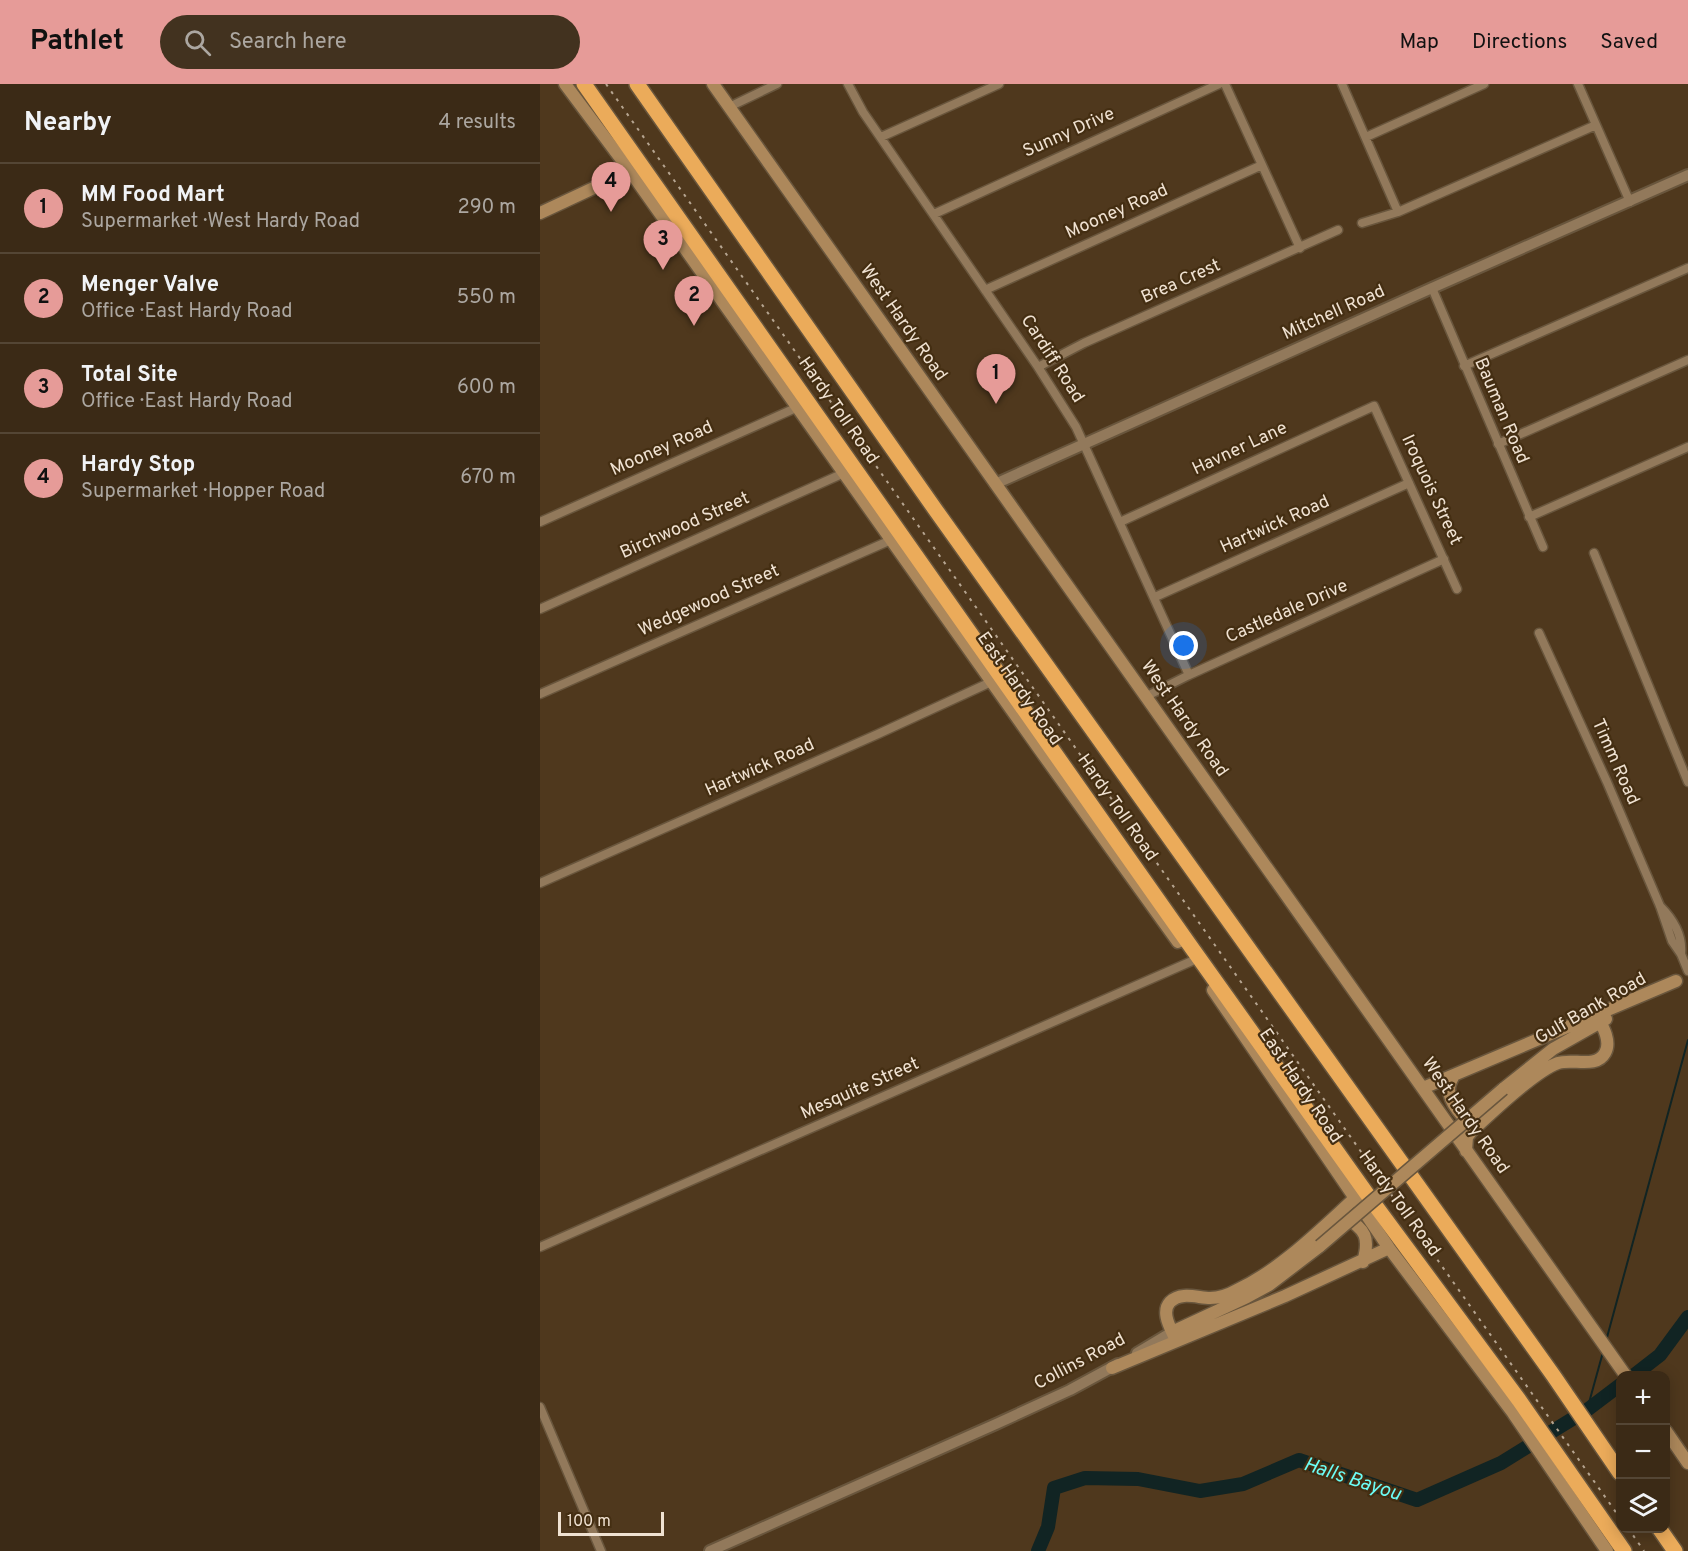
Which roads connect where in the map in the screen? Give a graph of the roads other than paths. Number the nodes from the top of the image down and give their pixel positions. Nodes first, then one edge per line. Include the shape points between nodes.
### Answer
1 (565, 84) edge
2 (584, 84) edge
3 (637, 84) edge
4 (713, 84) edge
5 (777, 84) edge
6 (848, 84) edge
7 (999, 84) edge
8 (1219, 84) edge
9 (1225, 84) edge
10 (1342, 84) edge
11 (1484, 84) edge
12 (1578, 84) edge
13 (729, 106) junction
14 (1596, 125) junction
15 (881, 137) junction
16 (1366, 137) junction
17 (1262, 165) junction
18 (630, 171) junction
19 (1688, 175) edge
20 (1630, 202) junction
21 (1398, 212) junction
22 (540, 213) edge
23 (934, 214) junction
24 (1362, 223) dead end
25 (1338, 230) dead end
26 (1300, 248) junction
27 (1688, 268) edge
28 (1432, 288) junction
29 (986, 290) junction
30 (1688, 360) edge
31 (1464, 366) junction
32 (1038, 367) junction
33 (1374, 406) joint
34 (798, 407) junction
35 (1084, 444) junction
36 (1498, 444) junction
37 (1688, 447) edge
38 (844, 474) junction
39 (1409, 483) junction
40 (995, 484) junction
41 (1529, 517) junction
42 (540, 522) edge
43 (1120, 522) junction
44 (891, 540) junction
45 (1543, 547) dead end
46 (1594, 553) dead end
47 (1444, 559) junction
48 (1458, 589) dead end
49 (1155, 597) junction
50 (540, 609) edge
51 (1539, 633) dead end
52 (1189, 675) junction
53 (991, 682) junction
54 (540, 694) edge
55 (1145, 697) junction
56 (1688, 782) edge
57 (540, 883) edge
58 (1192, 961) junction
59 (1684, 976) edge
60 (1598, 1018) junction
61 (1454, 1075) junction
62 (1423, 1088) junction
63 (1480, 1123) junction
64 (1466, 1151) junction
65 (1354, 1199) junction
66 (1330, 1221) junction
67 (540, 1247) edge
68 (1389, 1248) junction
69 (1363, 1262) junction
70 (1174, 1336) junction
71 (1112, 1368) joint
72 (1622, 1371) edge
73 (540, 1407) edge
74 (1516, 1407) junction
75 (1670, 1437) edge
76 (1688, 1463) edge
77 (1616, 1467) edge
78 (1662, 1533) edge
79 (601, 1551) edge
80 (710, 1551) edge
81 (1606, 1551) edge
82 (1624, 1551) edge
83 (1675, 1551) edge

1 - 18 main road, East Hardy Road
2 - 74 highway, Hardy Toll Road
3 - 77 highway, Hardy Toll Road
4 - 13 main road, West Hardy Road
5 - 13 street
6 - 15 street, Cardiff Road
7 - 15 street
8 - 23 street, Sunny Drive
9 - 17 street
10 - 16 street
11 - 16 street
12 - 14 street
13 - 40 main road, West Hardy Road
14 - 20 street
14 - 21 street
15 - 23 street, Cardiff Road
16 - 21 street
17 - 26 street
17 - 29 street, Mooney Road
18 - 22 main road
18 - 34 main road, East Hardy Road
19 - 20 street, Mitchell Road
20 - 28 street, Mitchell Road
21 - 24 street
23 - 29 street, Cardiff Road
25 - 26 street, Brea Crest
26 - 32 street, Brea Crest
27 - 31 street
28 - 31 street, Bauman Road
28 - 35 street, Mitchell Road
29 - 32 street, Cardiff Road
30 - 36 street
31 - 36 street, Bauman Road
32 - 35 street, Cardiff Road
33 - 39 street, Iroquois Street
33 - 43 street, Havner Lane
34 - 38 main road, East Hardy Road
34 - 42 street, Mooney Road
35 - 40 street, Mitchell Road
35 - 43 street, Cardiff Road
36 - 41 street, Bauman Road
37 - 41 street
38 - 44 main road, East Hardy Road
38 - 50 street, Birchwood Street
39 - 47 street, Iroquois Street
39 - 49 street, Hartwick Road
40 - 55 main road, West Hardy Road
41 - 45 street, Bauman Road
43 - 49 street, Cardiff Road
44 - 53 main road, East Hardy Road
44 - 54 street, Wedgewood Street
46 - 56 street
47 - 48 street, Iroquois Street
47 - 52 street, Castledale Drive
49 - 52 street, Cardiff Road
51 - 59 street, Timm Road via 1660,906 1681,938
52 - 55 street, Castledale Drive
53 - 57 street, Hartwick Road
53 - 58 main road, East Hardy Road
55 - 62 main road, West Hardy Road
58 - 65 main road, East Hardy Road
58 - 67 street, Mesquite Street
59 - 60 main road
60 - 61 main road
60 - 63 main road via 1607,1045 1603,1056 1592,1062 1573,1060 1550,1066
60 - 70 main road, Gulf Bank Road, bridge via 1503,1089 1269,1285
61 - 62 main road
61 - 63 main road via 1448,1087 1450,1100 1467,1122
62 - 64 main road, West Hardy Road
63 - 64 main road via 1467,1137
64 - 72 main road, West Hardy Road
65 - 66 main road
65 - 68 main road, East Hardy Road
66 - 69 main road via 1344,1217 1365,1235 1368,1245
66 - 70 main road via 1250,1284 1210,1298 1179,1297 1170,1303 1166,1311
68 - 69 main road
68 - 74 main road, East Hardy Road
69 - 70 main road
70 - 71 main road
71 - 80 street, Collins Road
73 - 79 street
74 - 81 main road, East Hardy Road
74 - 82 highway, Hardy Toll Road via 1570,1473
75 - 76 main road
78 - 83 highway

